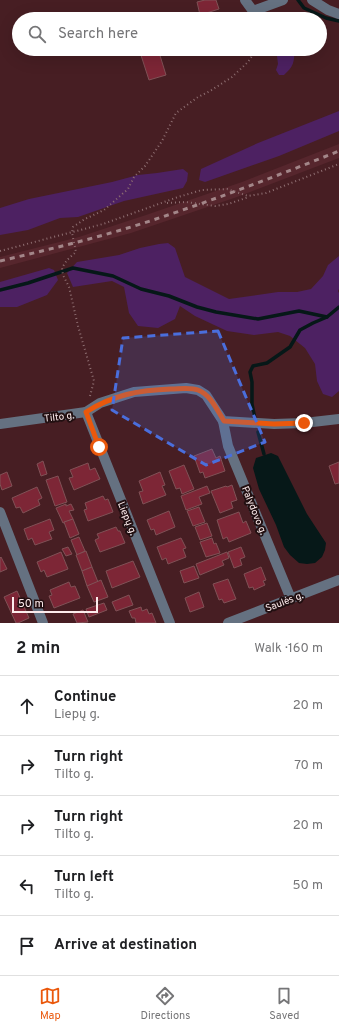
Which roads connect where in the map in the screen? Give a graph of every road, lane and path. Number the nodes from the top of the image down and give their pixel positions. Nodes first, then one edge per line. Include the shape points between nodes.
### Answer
1 (245, 0) edge
2 (283, 0) edge
3 (314, 1) edge
4 (339, 14) edge
5 (252, 56) edge
6 (339, 164) edge
7 (256, 195) junction
8 (166, 203) junction
9 (72, 232) junction
10 (0, 251) edge
11 (86, 412) junction
12 (339, 419) edge
13 (224, 421) junction
14 (0, 424) edge
15 (0, 512) edge
16 (339, 580) edge
17 (291, 599) junction
18 (43, 623) edge
19 (170, 623) edge
20 (228, 623) edge

1 - 2 street via 253,11
3 - 4 street
5 - 9 path via 232,77 176,113 162,141 134,177 128,189 104,210 73,227
6 - 7 path
7 - 8 path via 215,206 186,202
7 - 8 path via 248,196 227,189 202,190
8 - 9 path
9 - 10 path
9 - 11 path via 76,252 62,268 62,275 69,288 94,381
11 - 13 street, Tilto g. via 100,403 134,392 186,388 198,390 206,395
11 - 14 street, Tilto g.
11 - 19 street, Liepų g.
12 - 13 street via 281,424
13 - 17 street, Palydovo g. via 228,446
15 - 18 street
16 - 17 street, Saulės g.
17 - 20 street, Saulės g.

